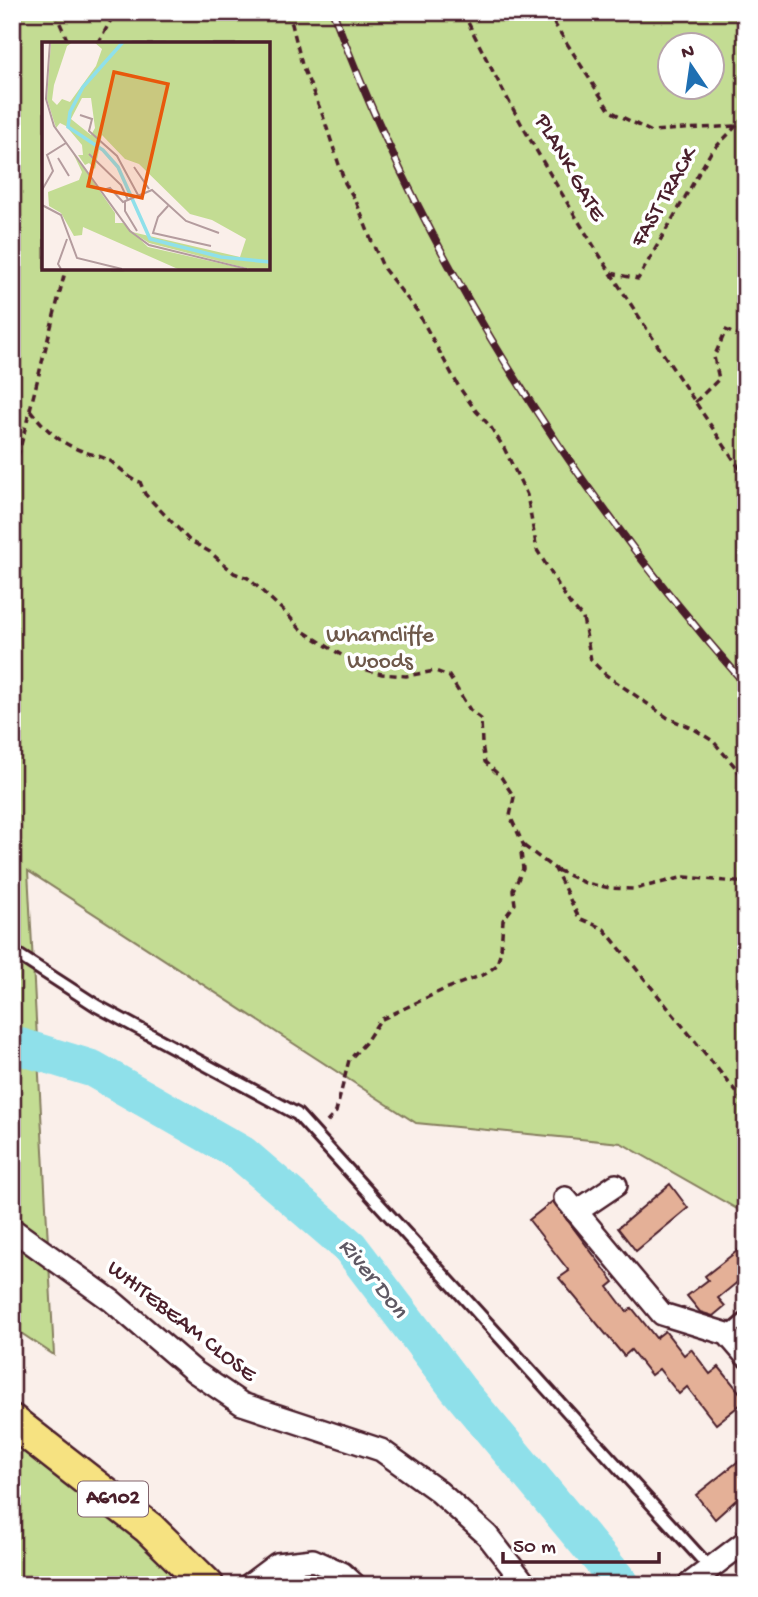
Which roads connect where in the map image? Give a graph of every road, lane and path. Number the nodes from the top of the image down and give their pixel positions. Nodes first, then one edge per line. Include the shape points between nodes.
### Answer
1 (55, 12) edge
2 (115, 12) edge
3 (285, 12) edge
4 (463, 12) edge
5 (480, 12) edge
6 (547, 12) edge
7 (465, 18) junction
8 (68, 42) edge
9 (99, 42) edge
10 (746, 116) edge
11 (736, 125) junction
12 (746, 128) edge
13 (65, 270) edge
14 (609, 273) junction
15 (746, 340) edge
16 (695, 402) junction
17 (30, 410) junction
18 (746, 478) edge
19 (12, 480) edge
20 (746, 784) edge
21 (524, 846) junction
22 (555, 869) junction
23 (746, 883) edge
24 (12, 951) edge
25 (746, 1104) edge
26 (314, 1133) junction
27 (616, 1185) dead end
28 (12, 1228) edge
29 (746, 1318) edge
30 (727, 1334) junction
31 (746, 1356) edge
32 (12, 1421) edge
33 (746, 1541) edge
34 (698, 1576) edge
35 (207, 1585) edge
36 (249, 1585) edge
37 (355, 1585) edge
38 (526, 1585) edge

1 - 8 path
2 - 9 path
3 - 20 path via 345,183 384,269 417,311 460,387 504,448 527,495 537,550 583,618 591,660 668,718 713,741
4 - 7 path, PLANK GATE
5 - 7 path
6 - 11 path via 610,111 650,131
7 - 14 path, PLANK GATE
10 - 11 path, FAST TRACK
11 - 12 path
11 - 14 path, FAST TRACK via 711,152 638,279
13 - 17 path
14 - 16 path, PLANK GATE
15 - 16 path via 726,330 714,357 719,379
16 - 18 path, PLANK GATE
17 - 19 path
17 - 21 path via 50,435 83,452 97,453 140,482 145,494 189,540 248,578 301,630 364,669 406,676 435,670 449,676 481,719 485,762 514,797 510,816
21 - 22 path
21 - 26 path via 523,869 513,890 515,904 503,920 496,965 380,1020 349,1060 336,1111
22 - 23 path via 610,888 634,889 685,877
22 - 25 path via 579,918 604,929
24 - 26 lane via 97,1006 297,1114
26 - 34 lane
27 - 30 street via 571,1205 663,1314
28 - 38 street, WHITEBEAM CLOSE via 242,1404 390,1457 438,1491 487,1535
29 - 30 lane
30 - 31 street
32 - 35 main road, A6102 via 149,1528
33 - 34 street
36 - 37 street via 277,1564 313,1560 342,1573

